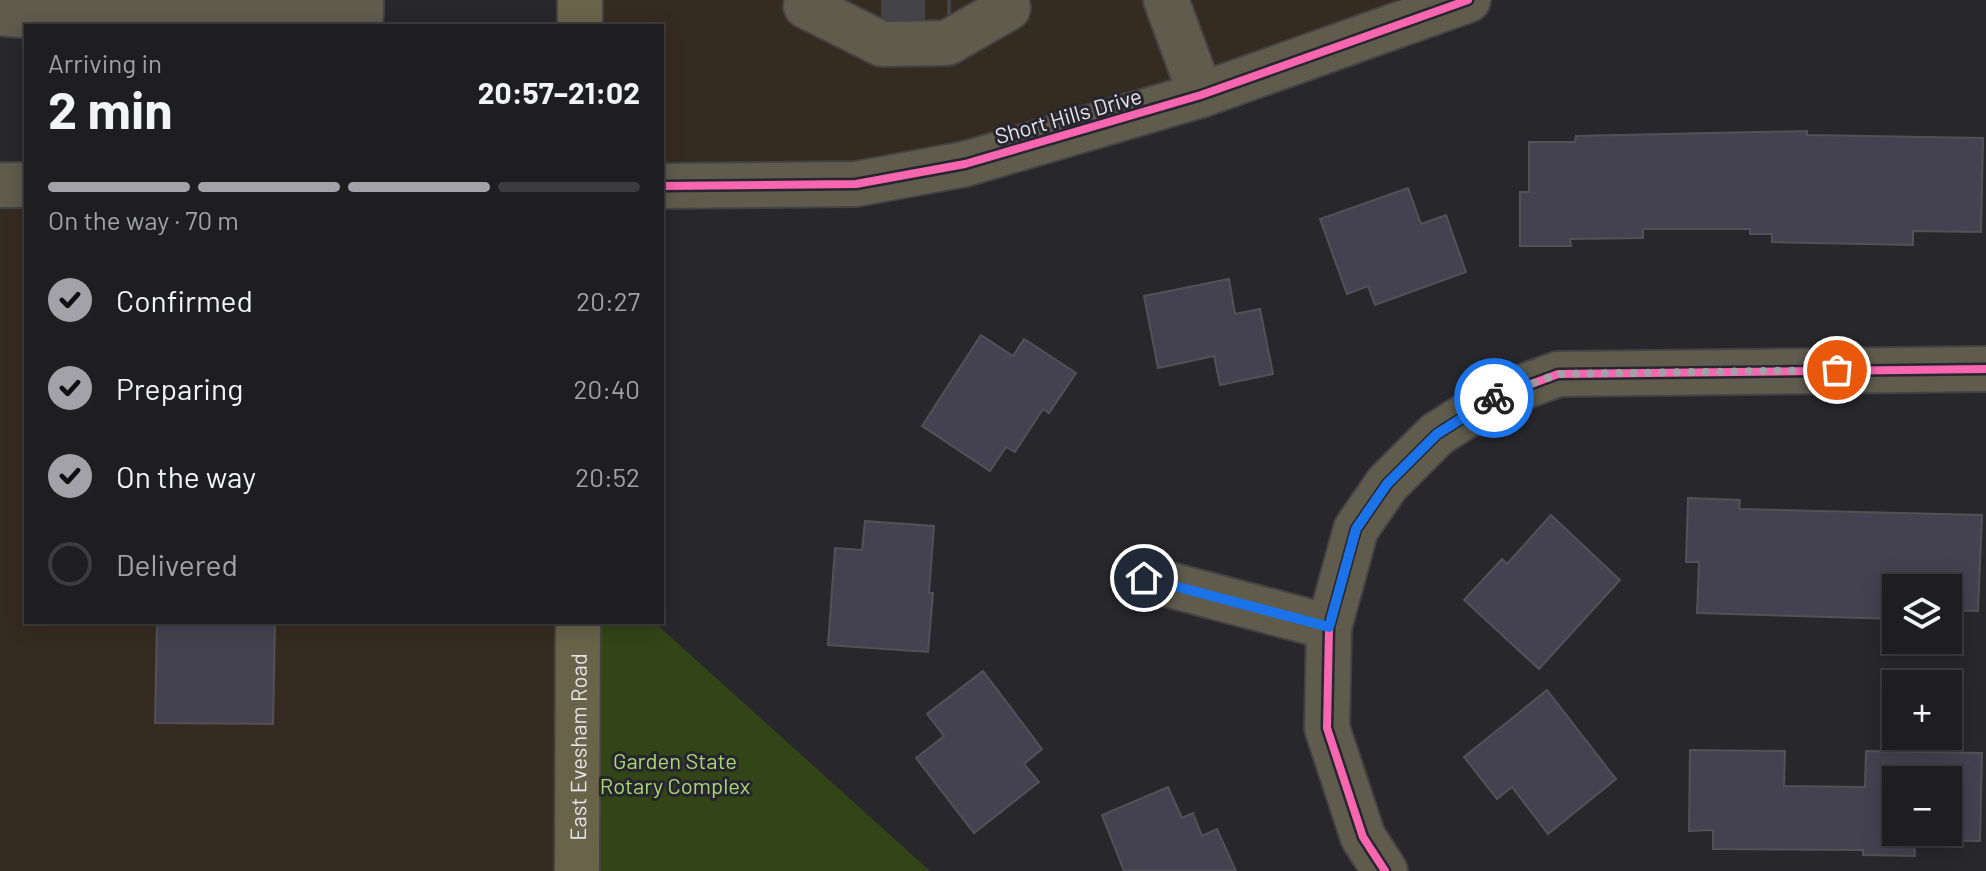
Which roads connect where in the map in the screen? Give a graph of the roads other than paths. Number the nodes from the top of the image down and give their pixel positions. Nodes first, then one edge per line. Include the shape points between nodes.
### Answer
1 (361, 0) edge
2 (580, 0) edge
3 (1166, 0) edge
4 (1468, 0) edge
5 (803, 3) edge
6 (1016, 4) edge
7 (881, 6) dead end
8 (951, 7) dead end
9 (26, 10) edge
10 (580, 24) edge
11 (1201, 95) junction
12 (0, 185) edge
13 (24, 185) edge
14 (664, 186) edge
15 (1986, 369) edge
16 (1144, 578) dead end
17 (578, 624) edge
18 (1329, 627) junction
19 (577, 871) edge
20 (1385, 871) edge

1 - 9 street via 361,15
2 - 10 main road
3 - 11 street
4 - 11 street, Short Hills Drive
5 - 6 street via 882,44 947,43
5 - 7 street
6 - 8 street
11 - 14 street, Short Hills Drive via 965,164 856,184
12 - 13 street
15 - 18 street via 1558,374 1494,398 1437,434 1387,484 1356,529
16 - 18 street
17 - 19 main road, East Evesham Road
18 - 20 street via 1327,728 1363,837

